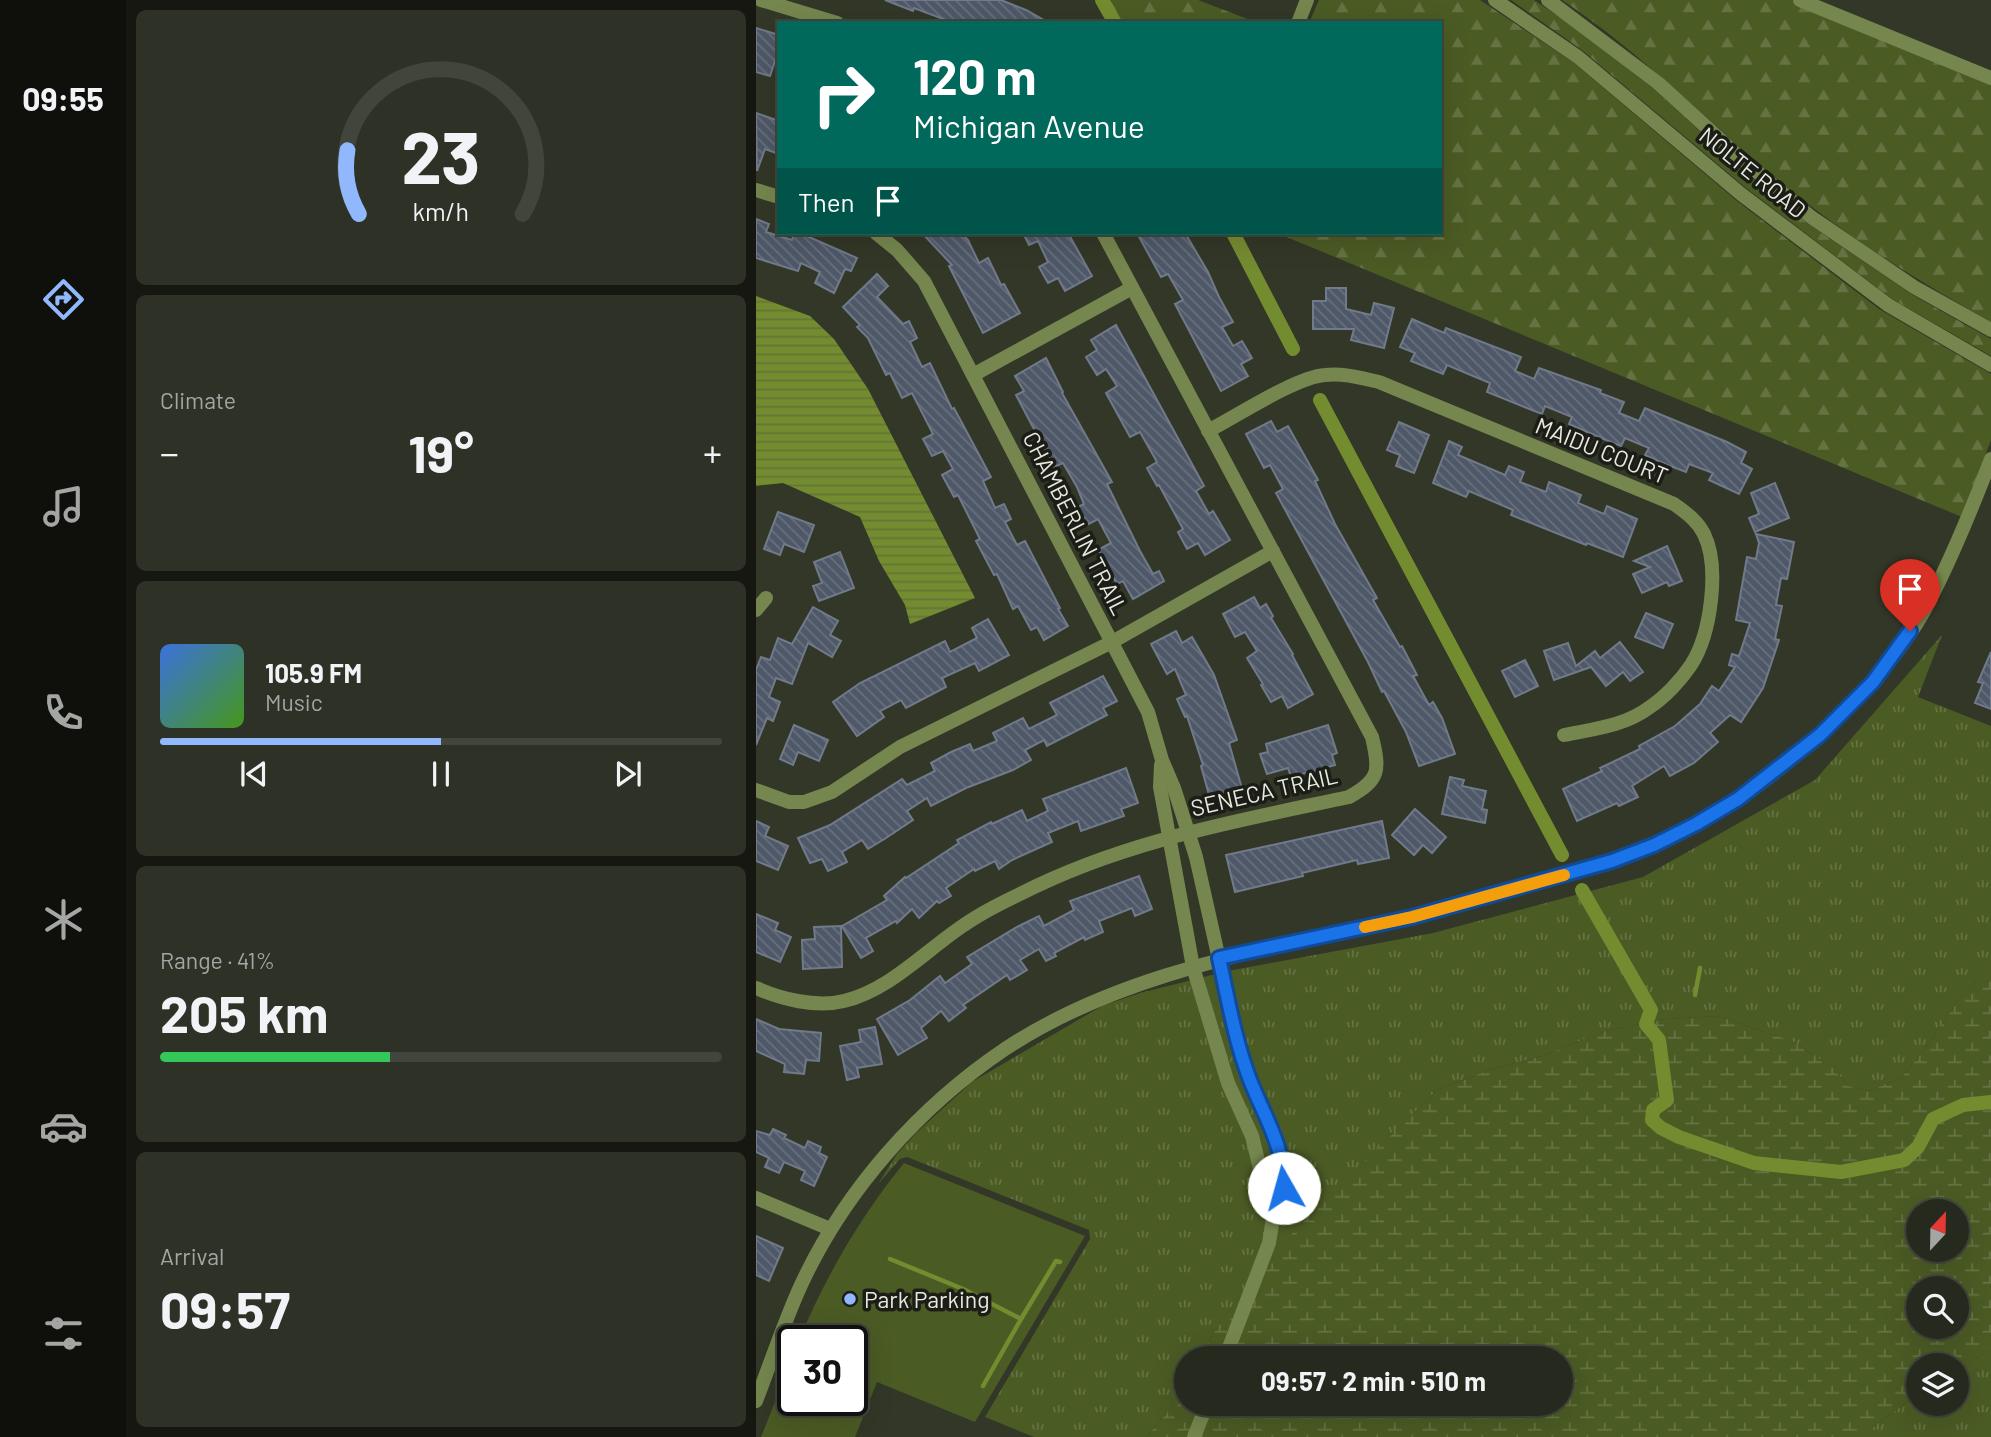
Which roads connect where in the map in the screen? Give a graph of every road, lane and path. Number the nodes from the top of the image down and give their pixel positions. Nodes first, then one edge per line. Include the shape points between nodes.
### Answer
1 (761, 0) edge
2 (1307, 0) edge
3 (1495, 0) edge
4 (1548, 0) edge
5 (1800, 0) edge
6 (830, 21) edge
7 (1299, 21) edge
8 (1991, 78) edge
9 (756, 190) edge
10 (777, 196) edge
11 (878, 235) edge
12 (1104, 235) edge
13 (1132, 288) junction
14 (1991, 330) edge
15 (1991, 365) edge
16 (973, 375) junction
17 (1208, 431) junction
18 (1991, 459) edge
19 (1273, 551) junction
20 (1112, 642) junction
21 (1564, 735) dead end
22 (1162, 760) junction
23 (756, 790) edge
24 (1188, 831) junction
25 (1170, 836) junction
26 (1219, 958) junction
27 (1193, 967) junction
28 (756, 988) edge
29 (756, 1198) edge
30 (1274, 1212) junction
31 (830, 1229) junction
32 (1230, 1346) edge
33 (756, 1401) edge
34 (1202, 1416) edge
35 (1194, 1437) edge

1 - 6 street
2 - 7 street
3 - 15 street, NOLTE ROAD via 1578,57 1741,194 1888,305
4 - 14 street, NOLTE ROAD via 1658,83 1811,217 1914,287
5 - 8 street
9 - 10 street
11 - 16 street, CHAMBERLIN TRAIL via 924,281
12 - 13 street, SENECA TRAIL
13 - 16 street
13 - 17 street, SENECA TRAIL
16 - 20 street, CHAMBERLIN TRAIL
17 - 19 street, SENECA TRAIL
17 - 21 street, MAIDU COURT via 1306,378 1351,376 1379,382 1674,504 1693,518 1711,554 1713,584 1703,639 1692,664 1671,689 1640,713 1620,724
18 - 26 street via 1967,523 1922,614 1873,682 1820,735 1725,808 1612,861 1412,917
19 - 20 street
19 - 24 street, SENECA TRAIL via 1372,737 1376,775 1369,786 1349,797
20 - 22 street via 1148,712
20 - 23 street, CHAMBERLIN TRAIL via 900,747 832,792 789,802
22 - 24 street
22 - 25 street via 1160,787
24 - 25 street, SENECA TRAIL
24 - 26 street
25 - 27 street
25 - 28 street, SENECA TRAIL via 1083,865 1021,893 966,923 897,975 843,1002 779,997
26 - 27 street
26 - 30 street via 1237,1039 1284,1169 1284,1188
27 - 30 street via 1227,1083 1252,1136
27 - 31 street via 1095,1000 1005,1049 897,1142
29 - 31 street
30 - 32 street via 1269,1243
31 - 33 street via 800,1286
34 - 35 street

